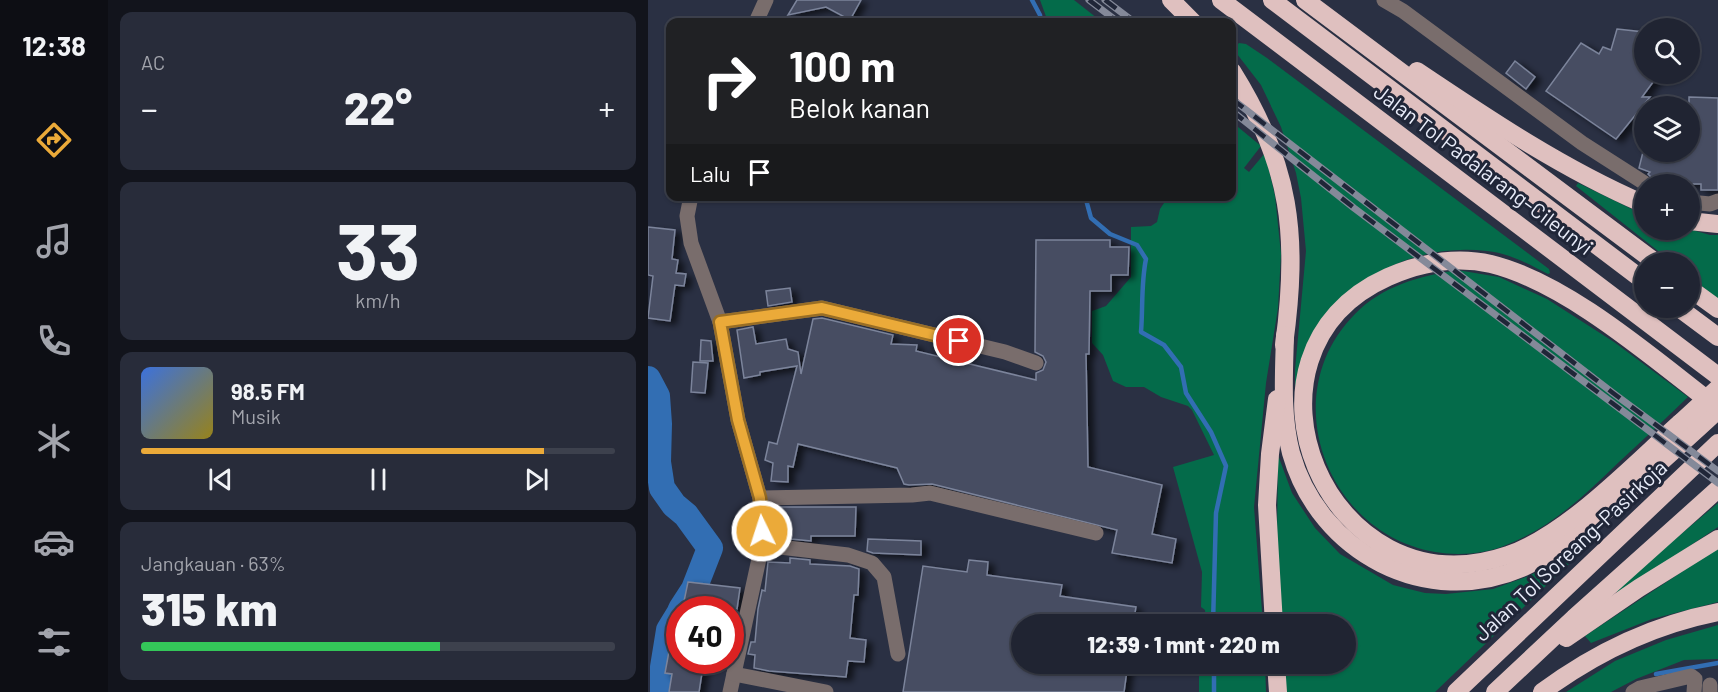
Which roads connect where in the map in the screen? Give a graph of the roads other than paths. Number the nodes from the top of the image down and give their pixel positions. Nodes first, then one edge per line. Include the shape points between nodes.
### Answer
1 (766, 0) edge
2 (1171, 0) edge
3 (1221, 0) edge
4 (1272, 0) edge
5 (1305, 0) edge
6 (1311, 0) edge
7 (1384, 0) edge
8 (758, 18) edge
9 (1190, 18) edge
10 (1236, 78) edge
11 (1634, 176) edge
12 (1634, 199) edge
13 (690, 201) edge
14 (1718, 201) edge
15 (1700, 203) edge
16 (1700, 222) edge
17 (1718, 224) edge
18 (1642, 252) edge
19 (1634, 273) edge
20 (1700, 296) edge
21 (1718, 309) edge
22 (1692, 318) edge
23 (720, 322) junction
24 (1286, 335) junction
25 (1718, 337) edge
26 (1036, 363) dead end
27 (1718, 376) edge
28 (1718, 388) edge
29 (1718, 409) edge
30 (1686, 429) junction
31 (1718, 443) edge
32 (1718, 489) edge
33 (760, 498) junction
34 (1096, 534) dead end
35 (1718, 539) edge
36 (762, 545) junction
37 (1718, 612) edge
38 (1273, 614) edge
39 (744, 628) edge
40 (898, 654) dead end
41 (734, 674) joint
42 (1277, 674) edge
43 (730, 692) edge
44 (826, 692) edge
45 (1278, 692) edge
46 (1456, 692) edge
47 (1496, 692) edge
48 (1542, 692) edge
49 (1633, 692) edge
50 (1694, 692) edge

1 - 8 street
2 - 9 highway
3 - 27 highway, Jalan Tol Padalarang–Cileunyi
4 - 19 highway, Jalan Tol Padalarang–Cileunyi
5 - 18 highway
6 - 12 highway via 1517,137
7 - 11 street via 1582,143
10 - 24 highway via 1262,126 1283,188 1292,251
13 - 23 street via 687,216 691,243
14 - 15 street
16 - 17 highway
20 - 21 highway
22 - 25 highway
23 - 26 street via 822,308
23 - 33 street via 738,420
24 - 30 highway via 1285,414 1292,453 1305,490 1329,524 1356,549 1416,577 1438,581 1484,579 1523,568 1567,542 1600,516
24 - 38 highway via 1268,497
28 - 30 highway, bridge
29 - 30 highway
29 - 30 highway via 1621,334 1553,289 1508,269 1469,261 1424,264 1361,292 1318,341 1304,396 1306,437 1328,495 1356,527 1374,540 1417,560 1442,564 1490,560 1533,544
31 - 46 highway, Jalan Tol Soreang–Pasirkoja
32 - 47 highway
33 - 34 street via 930,493
33 - 36 street
35 - 47 highway via 1602,613
36 - 39 street
36 - 40 street via 848,555 873,563 884,577
37 - 48 highway via 1660,626 1631,638
41 - 43 street
41 - 44 street
42 - 45 highway
49 - 50 street via 1691,676 1695,679

